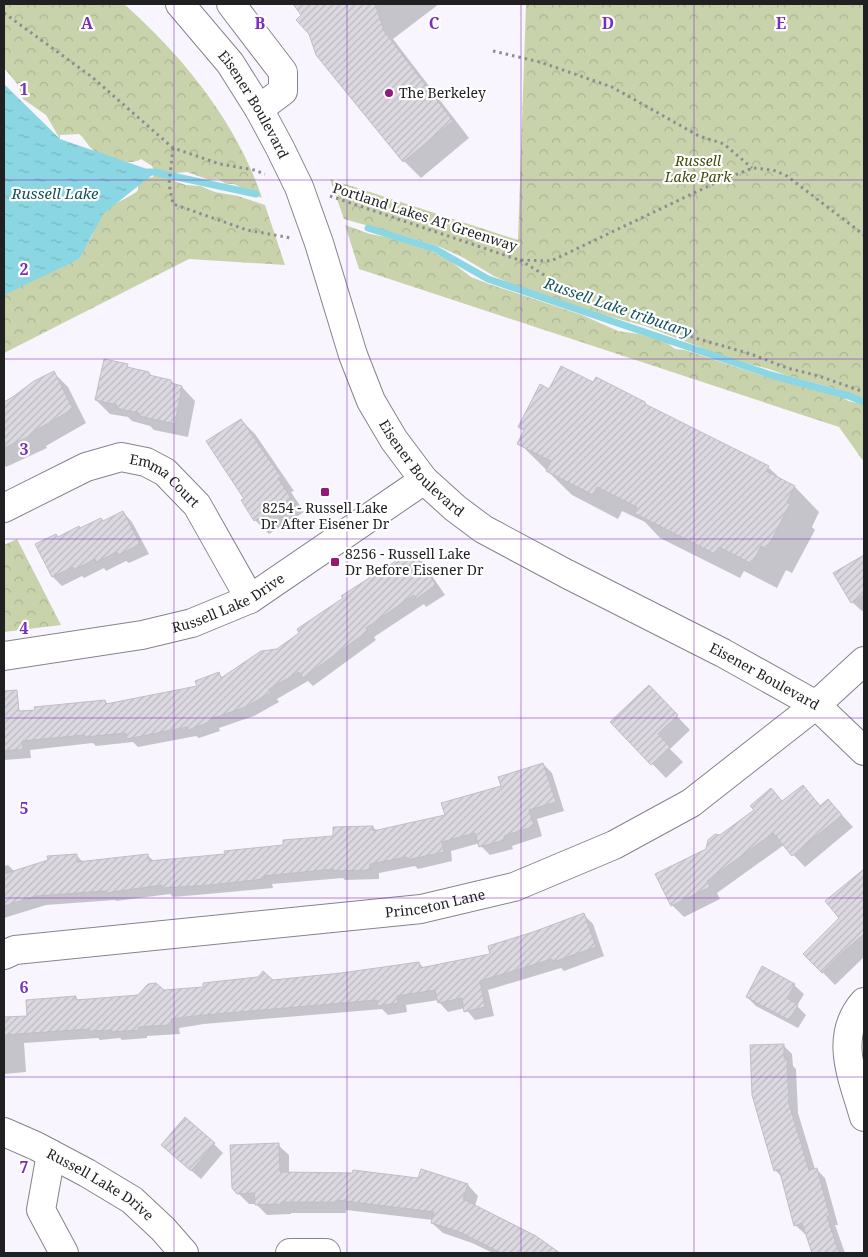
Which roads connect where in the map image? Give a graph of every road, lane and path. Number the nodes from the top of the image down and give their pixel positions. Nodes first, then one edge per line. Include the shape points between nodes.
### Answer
1 (230, 4) edge
2 (182, 5) edge
3 (4, 13) edge
4 (493, 51) dead end
5 (259, 109) junction
6 (173, 148) junction
7 (753, 168) junction
8 (299, 187) junction
9 (864, 235) edge
10 (319, 244) junction
11 (519, 260) junction
12 (864, 392) edge
13 (424, 480) junction
14 (4, 508) edge
15 (250, 598) junction
16 (4, 656) edge
17 (864, 661) edge
18 (816, 705) junction
19 (864, 751) edge
20 (4, 955) edge
21 (864, 1002) edge
22 (864, 1117) edge
23 (4, 1132) edge
24 (51, 1154) junction
25 (64, 1253) edge
26 (184, 1253) edge
27 (290, 1253) edge
28 (326, 1253) edge

1 - 5 street via 283,72 283,91
2 - 5 street, Eisener Boulevard via 230,63
3 - 6 path via 92,77
4 - 7 path via 540,62 612,87 699,136 724,144
5 - 8 street, Eisener Boulevard
6 - 8 path, Portland Lakes AT Greenway via 220,164 254,170
6 - 10 path via 169,184 173,204 247,230
7 - 9 path via 773,170 787,176
7 - 11 path, Portland Lakes AT Greenway via 551,261
8 - 10 street, Eisener Boulevard
8 - 11 path, Portland Lakes AT Greenway
10 - 13 street, Eisener Boulevard via 371,401 394,440
11 - 12 path via 596,307 650,321
13 - 15 street, Russell Lake Drive
13 - 18 street, Eisener Boulevard via 483,529 724,653
14 - 15 street, Emma Court via 86,467 121,457 146,462 165,472 197,505
15 - 16 street, Russell Lake Drive via 192,623 142,635
17 - 18 street, Princeton Lane
18 - 19 street, Eisener Boulevard
18 - 20 street, Princeton Lane via 692,802 614,845 514,887 421,909 15,950
21 - 22 street via 858,1008 846,1044
23 - 24 street, Russell Lake Drive
24 - 25 street via 41,1210
24 - 26 street, Russell Lake Drive via 132,1200
27 - 28 street

